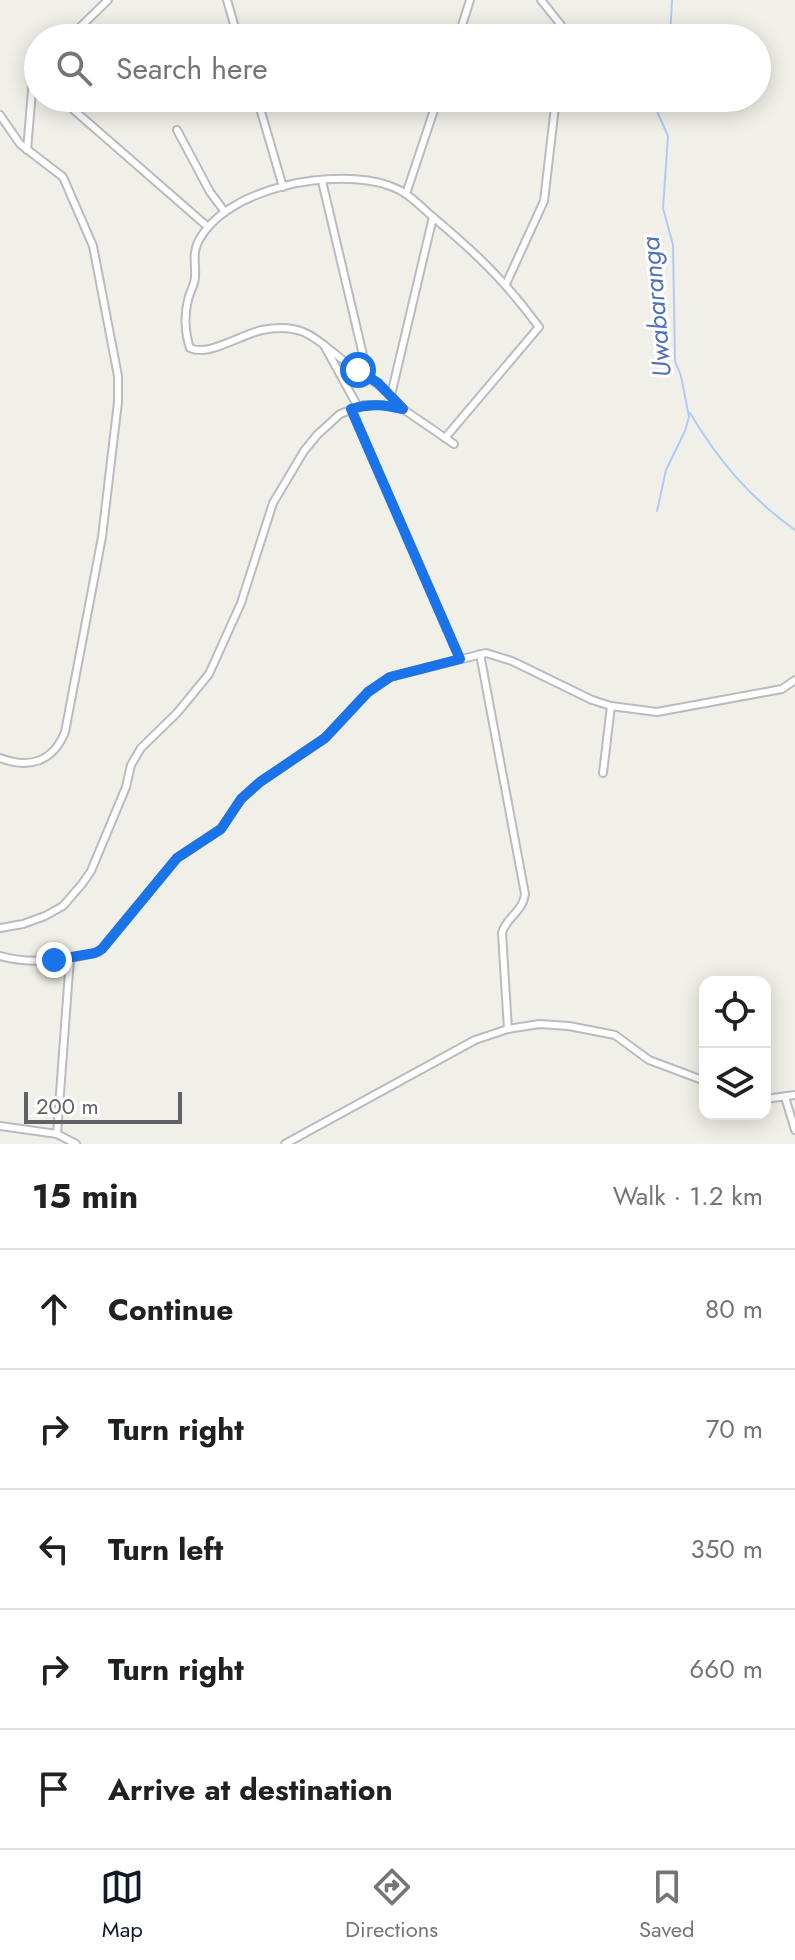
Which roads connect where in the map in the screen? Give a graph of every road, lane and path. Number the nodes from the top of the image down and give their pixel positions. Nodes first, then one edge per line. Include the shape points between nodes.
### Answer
1 (108, 0) edge
2 (227, 0) edge
3 (470, 0) edge
4 (541, 0) edge
5 (83, 24) edge
6 (234, 24) edge
7 (462, 24) edge
8 (560, 24) edge
9 (32, 112) edge
10 (76, 112) edge
11 (261, 112) edge
12 (433, 112) edge
13 (554, 112) edge
14 (0, 115) edge
15 (177, 130) dead end
16 (27, 150) junction
17 (322, 181) junction
18 (283, 187) junction
19 (406, 194) junction
20 (225, 212) junction
21 (433, 217) junction
22 (208, 227) junction
23 (506, 284) junction
24 (323, 341) junction
25 (368, 376) junction
26 (391, 395) junction
27 (354, 408) junction
28 (403, 409) junction
29 (445, 438) junction
30 (454, 444) dead end
31 (480, 654) junction
32 (460, 659) junction
33 (795, 680) edge
34 (611, 706) junction
35 (0, 758) edge
36 (603, 773) dead end
37 (0, 928) edge
38 (0, 956) edge
39 (70, 958) junction
40 (508, 1029) junction
41 (699, 1079) edge
42 (795, 1095) edge
43 (785, 1097) junction
44 (771, 1098) edge
45 (0, 1126) edge
46 (795, 1130) edge
47 (57, 1134) junction
48 (76, 1144) edge
49 (285, 1144) edge

1 - 5 street
2 - 6 street
3 - 7 street
4 - 8 street
9 - 16 street
10 - 22 street
11 - 18 street
12 - 19 street
13 - 23 street via 544,201
14 - 16 street
15 - 20 street
16 - 35 street via 63,177 93,246 114,348 118,402 102,537 65,732 56,749 37,760 19,765
17 - 18 street
17 - 19 street via 366,180
17 - 25 street
18 - 20 street
19 - 21 street
20 - 22 street
21 - 23 street
21 - 26 street
22 - 24 street via 193,257 186,330 190,348 202,350 266,329 299,331
23 - 29 street via 539,327
24 - 25 street
24 - 27 street
25 - 26 street
26 - 28 street
27 - 28 street
27 - 32 street
27 - 37 street via 332,419 317,435 278,492 226,640 202,684 131,765 91,871 63,906
28 - 29 street
29 - 30 street
31 - 32 street
31 - 34 street via 496,655
31 - 40 street via 525,894 523,906 502,933
32 - 39 street via 382,681 325,738 241,799 221,829 177,858 102,949
33 - 34 street via 782,689 657,712
34 - 36 street
38 - 39 street via 25,961
39 - 47 street
40 - 41 street via 554,1024 615,1035 649,1060
40 - 49 street via 475,1040
42 - 43 street
43 - 44 street
43 - 46 street
45 - 47 street
47 - 48 street

